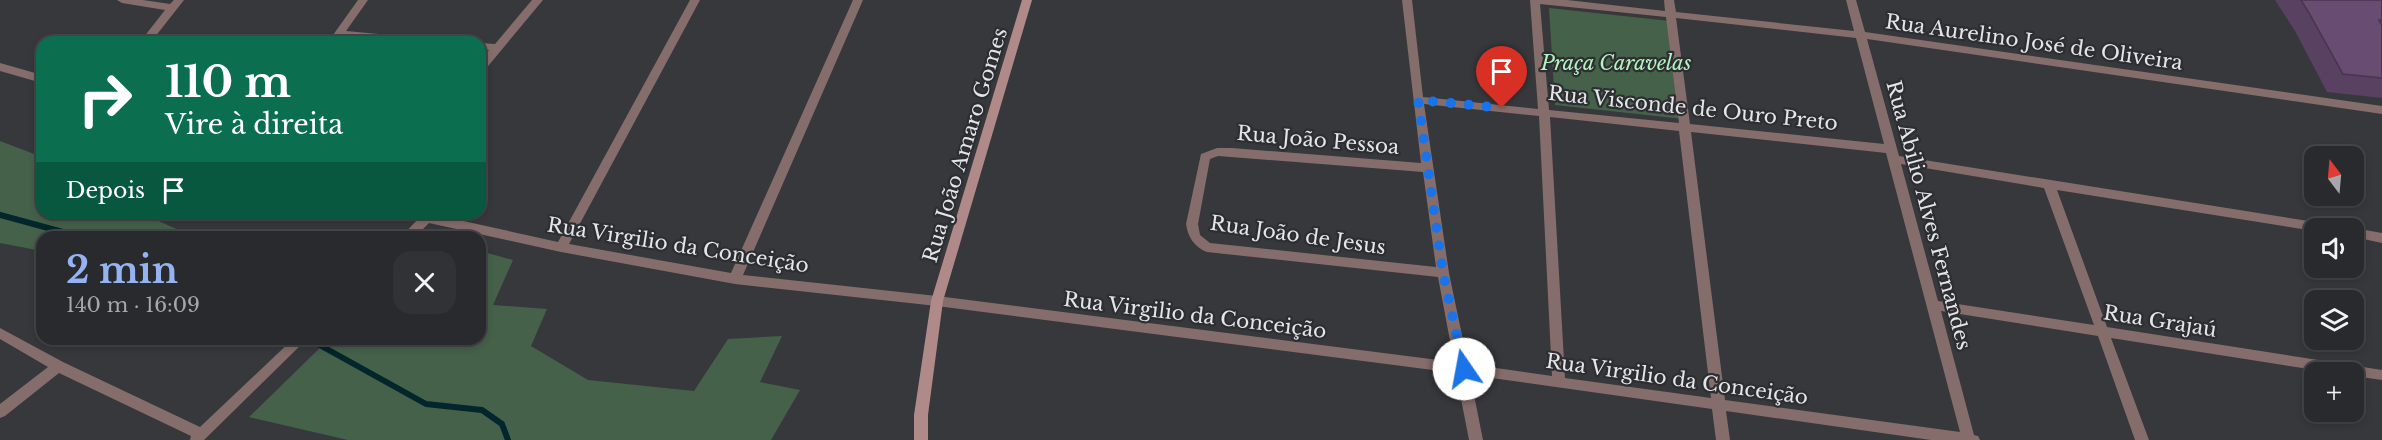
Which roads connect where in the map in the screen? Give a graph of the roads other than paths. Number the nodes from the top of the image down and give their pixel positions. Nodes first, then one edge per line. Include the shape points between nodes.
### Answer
1 (122, 0) edge
2 (363, 0) edge
3 (538, 0) edge
4 (695, 0) edge
5 (858, 0) edge
6 (1027, 0) edge
7 (1407, 0) edge
8 (1536, 0) edge
9 (1669, 0) edge
10 (1851, 0) edge
11 (176, 4) edge
12 (1670, 13) junction
13 (1861, 35) junction
14 (150, 36) edge
15 (337, 36) edge
16 (486, 46) edge
17 (495, 47) junction
18 (486, 60) edge
19 (0, 67) edge
20 (36, 77) edge
21 (1418, 100) junction
22 (2382, 110) edge
23 (1544, 112) junction
24 (1685, 127) junction
25 (1892, 154) junction
26 (1205, 157) joint
27 (1428, 168) junction
28 (2049, 185) junction
29 (435, 219) edge
30 (2304, 225) edge
31 (2364, 235) edge
32 (2382, 238) edge
33 (561, 247) junction
34 (1443, 273) junction
35 (735, 279) junction
36 (937, 301) junction
37 (1932, 305) junction
38 (2103, 332) junction
39 (0, 333) edge
40 (294, 345) edge
41 (58, 366) junction
42 (1464, 369) junction
43 (2382, 375) edge
44 (1559, 382) junction
45 (1719, 404) junction
46 (0, 411) edge
47 (198, 437) edge
48 (921, 440) edge
49 (1476, 440) edge
50 (1723, 440) edge
51 (1970, 440) edge
52 (2142, 440) edge

1 - 11 street
2 - 15 street
3 - 17 street
4 - 33 street
5 - 35 street
6 - 36 street, Rua João Amaro Gomes
7 - 21 street
8 - 12 street, Rua Aurelino José de Oliveira
8 - 23 street
9 - 12 street
10 - 13 street, Rua Abilio Alves Fernandes
11 - 14 street
12 - 13 street, Rua Aurelino José de Oliveira
12 - 24 street
13 - 22 street, Rua Aurelino José de Oliveira
13 - 25 street, Rua Abilio Alves Fernandes
16 - 17 street
17 - 18 street
19 - 20 street
21 - 23 street, Rua Visconde de Ouro Preto
21 - 27 street
23 - 24 street, Rua Visconde de Ouro Preto
23 - 44 street
24 - 25 street, Rua Visconde de Ouro Preto
24 - 45 street
25 - 28 street, Rua Visconde de Ouro Preto
25 - 37 street, Rua Abilio Alves Fernandes
26 - 27 street, Rua João Pessoa via 1225,152
26 - 34 street, Rua João de Jesus via 1192,224 1197,241 1207,247
27 - 34 street
28 - 30 street, Rua Visconde de Ouro Preto
28 - 38 street
29 - 33 street, Rua Virgilio da Conceição
31 - 32 street
33 - 35 street, Rua Virgilio da Conceição
34 - 42 street
35 - 36 street, Rua Virgilio da Conceição
36 - 42 street, Rua Virgilio da Conceição
36 - 48 street, Rua João Amaro Gomes
37 - 38 street, Rua Grajaú
37 - 51 street, Rua Abilio Alves Fernandes
38 - 43 street, Rua Grajaú
38 - 52 street
39 - 41 street
40 - 47 street
41 - 46 street
41 - 47 street
42 - 44 street, Rua Virgilio da Conceição
42 - 49 street
44 - 45 street, Rua Virgilio da Conceição
45 - 50 street
45 - 51 street, Rua Virgilio da Conceição

